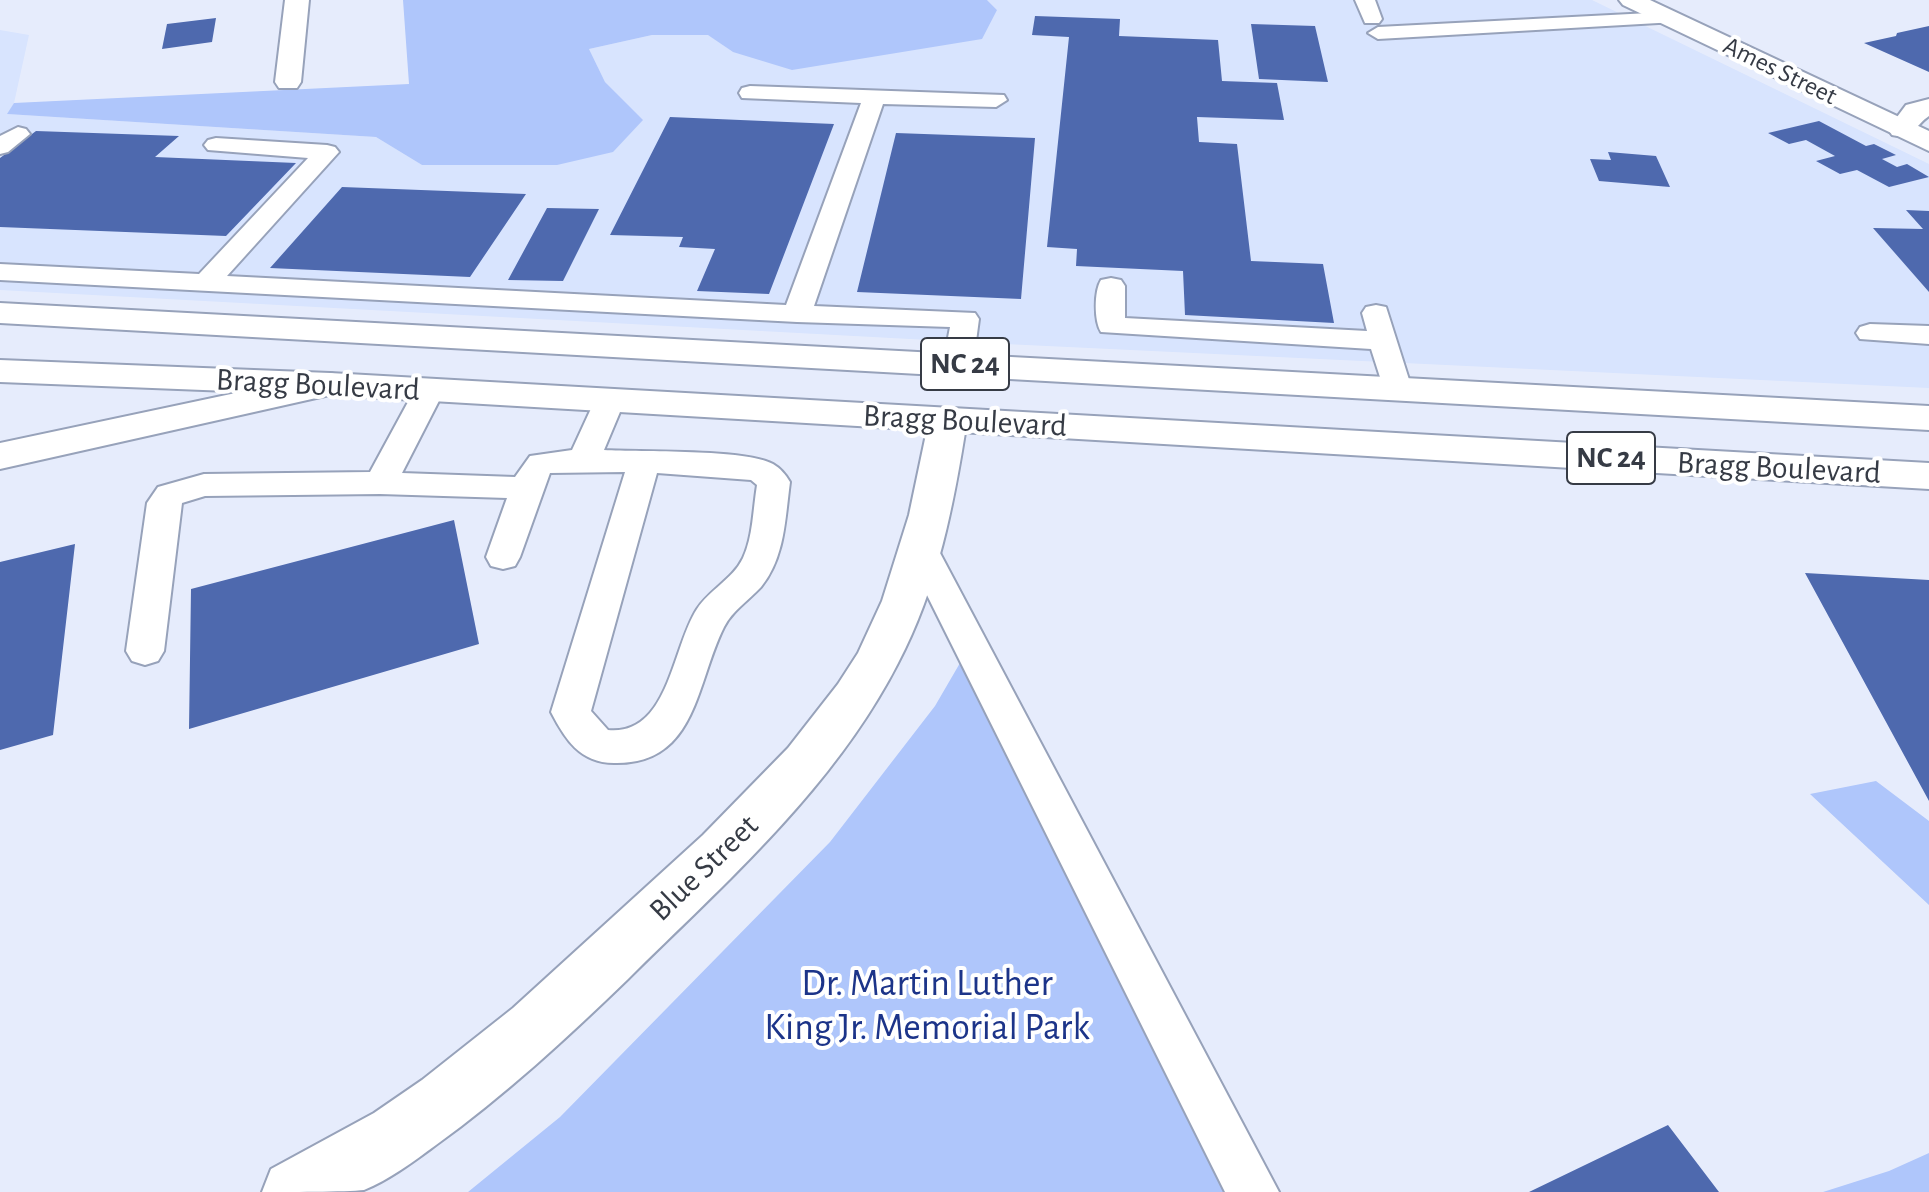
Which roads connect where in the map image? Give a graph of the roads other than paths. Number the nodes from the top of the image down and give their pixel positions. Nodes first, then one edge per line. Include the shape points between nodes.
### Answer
1 (297, 0) edge
2 (1631, 0) edge
3 (1372, 18) edge
4 (1669, 18) junction
5 (288, 82) dead end
6 (750, 93) dead end
7 (874, 97) junction
8 (996, 100) dead end
9 (1929, 107) edge
10 (1915, 130) edge
11 (1929, 142) edge
12 (216, 145) dead end
13 (0, 272) edge
14 (72, 276) junction
15 (206, 283) junction
16 (1111, 286) dead end
17 (342, 291) junction
18 (451, 296) junction
19 (656, 307) junction
20 (756, 311) junction
21 (1376, 313) dead end
22 (16, 314) edge
23 (797, 314) junction
24 (311, 329) junction
25 (1870, 333) dead end
26 (423, 335) junction
27 (1929, 335) edge
28 (1384, 341) junction
29 (638, 347) junction
30 (743, 353) junction
31 (958, 364) junction
32 (0, 371) edge
33 (330, 384) junction
34 (1397, 389) junction
35 (429, 391) junction
36 (610, 400) junction
37 (1929, 418) edge
38 (948, 420) junction
39 (0, 456) edge
40 (584, 460) junction
41 (644, 462) junction
42 (1929, 476) edge
43 (380, 483) junction
44 (526, 488) junction
45 (923, 553) junction
46 (503, 557) dead end
47 (145, 651) dead end
48 (294, 1192) edge
49 (1253, 1192) edge

1 - 5 main road
2 - 4 main road, Ames Street
3 - 4 lane
4 - 10 main road, Ames Street
6 - 7 lane
7 - 8 lane
7 - 23 lane
9 - 10 main road via 1916,111
10 - 11 main road, Ames Street
12 - 15 lane via 327,152
13 - 14 lane
14 - 15 lane
14 - 22 lane
15 - 17 lane
16 - 28 lane via 1111,326
17 - 18 lane
17 - 24 lane
18 - 19 lane
18 - 26 lane
19 - 20 lane
19 - 29 lane
20 - 23 lane
20 - 30 lane
21 - 28 lane
22 - 24 main road, Bragg Boulevard / NC 24
23 - 31 lane via 965,319
24 - 26 main road, Bragg Boulevard / NC 24
25 - 27 lane
26 - 29 main road, Bragg Boulevard / NC 24
28 - 34 lane
29 - 30 main road, Bragg Boulevard / NC 24
30 - 31 main road, Bragg Boulevard / NC 24
31 - 34 main road, Bragg Boulevard / NC 24
32 - 33 main road, Bragg Boulevard / NC 24
33 - 35 main road, Bragg Boulevard / NC 24
33 - 39 main road
34 - 37 main road, Bragg Boulevard / NC 24
35 - 36 main road, Bragg Boulevard / NC 24
35 - 43 lane
36 - 38 main road, Bragg Boulevard / NC 24
36 - 40 lane
38 - 42 main road, Bragg Boulevard / NC 24
38 - 45 main road, Blue Street
40 - 41 lane
40 - 44 lane via 541,463
41 - 41 lane via 734,466 761,471 774,482 757,567 708,621 674,713 654,735 616,747 594,743 571,712
43 - 44 lane
43 - 47 lane via 204,485 170,495 164,503
44 - 46 lane
45 - 48 main road, Blue Street via 897,620 849,708 769,805 555,1011 480,1075 403,1131
45 - 49 lane

